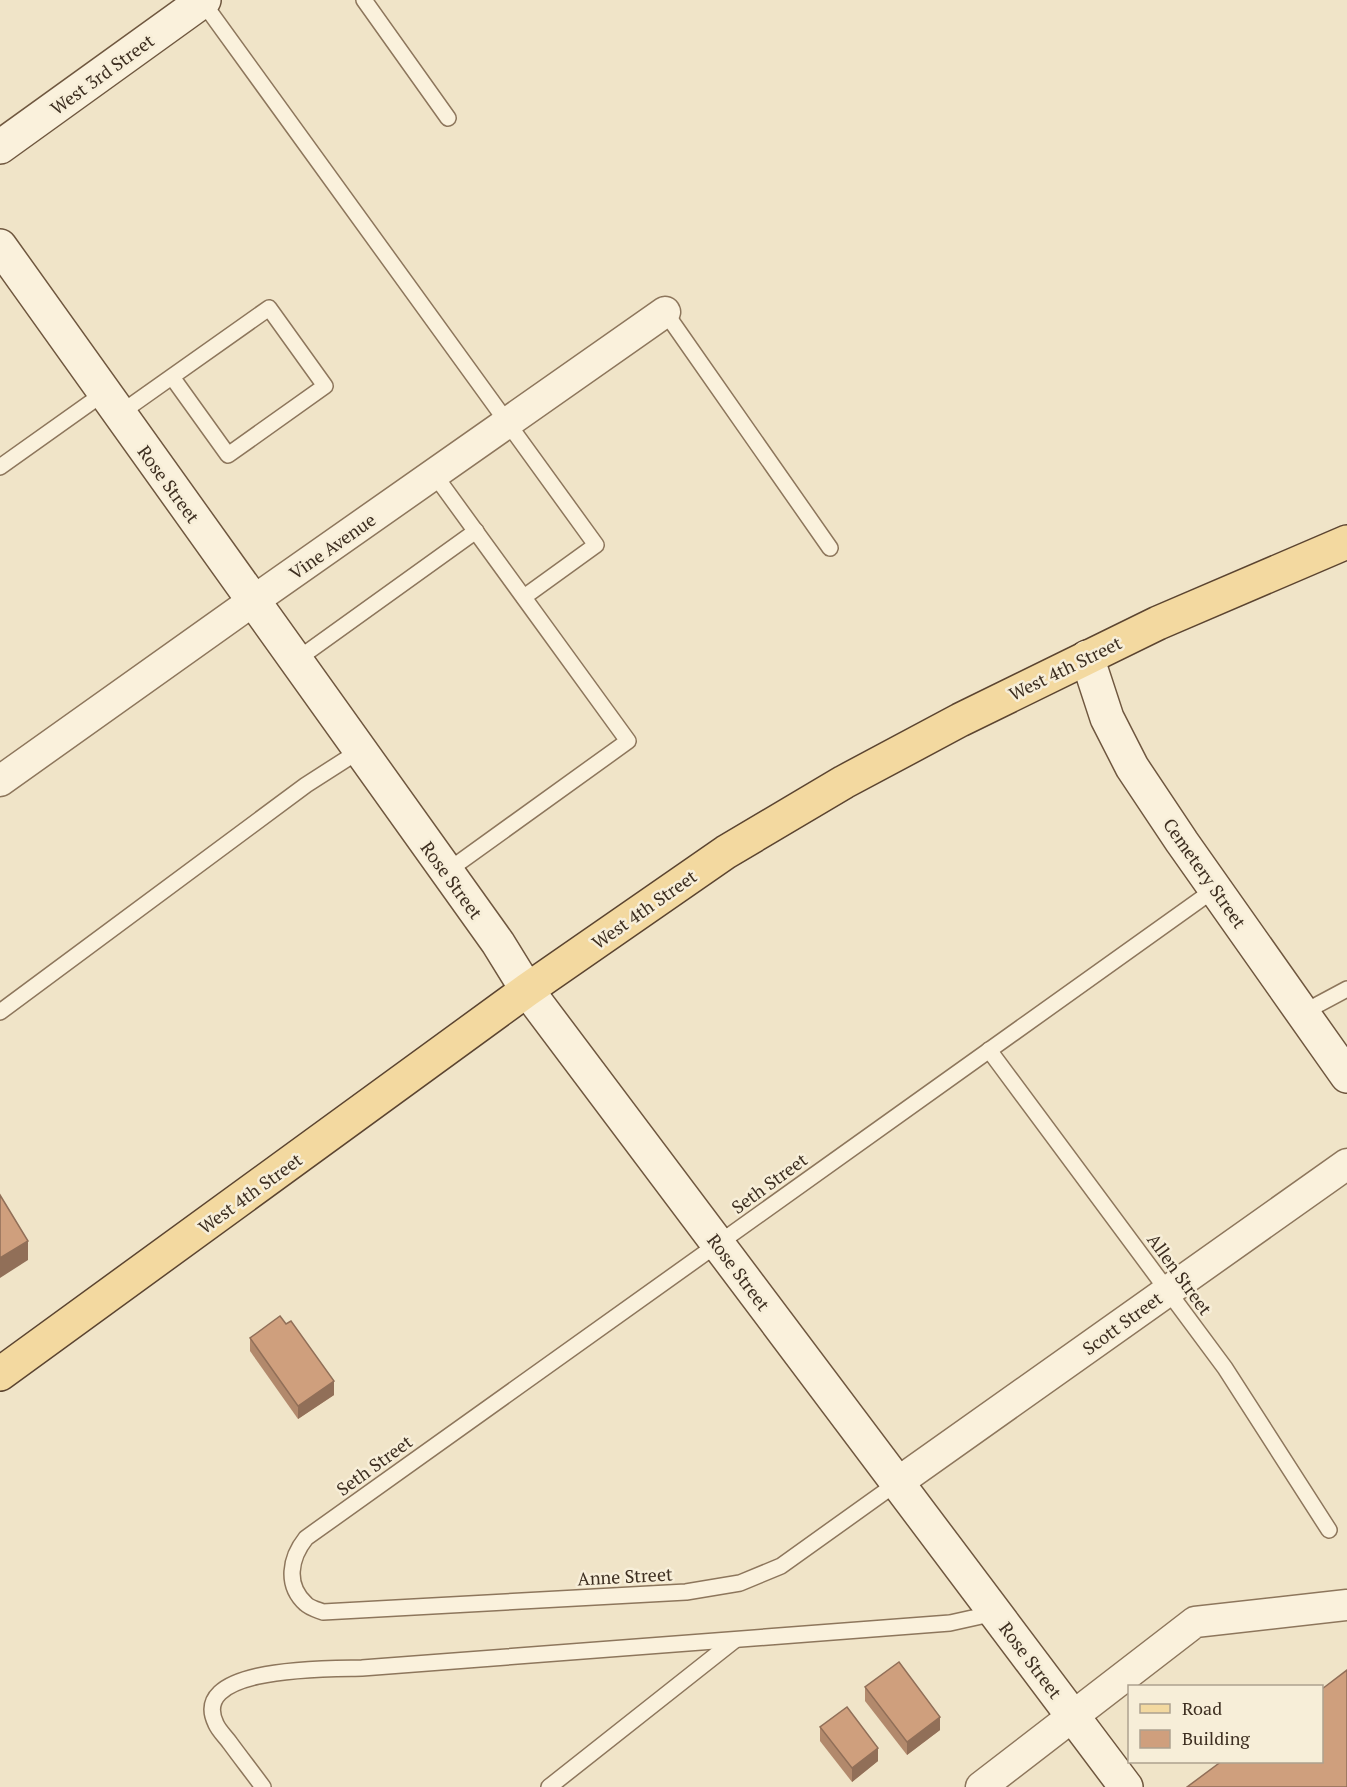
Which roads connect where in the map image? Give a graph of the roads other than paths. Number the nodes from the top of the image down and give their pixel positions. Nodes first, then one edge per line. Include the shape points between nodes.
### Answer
1 (364, 0) edge
2 (203, 1) edge
3 (448, 118) dead end
4 (0, 147) edge
5 (0, 246) edge
6 (665, 312) joint
7 (172, 377) junction
8 (112, 404) junction
9 (508, 422) junction
10 (0, 467) edge
11 (434, 474) junction
12 (476, 531) junction
13 (1347, 542) edge
14 (830, 548) dead end
15 (524, 597) junction
16 (253, 601) junction
17 (1087, 657) junction
18 (296, 661) junction
19 (359, 752) junction
20 (0, 781) edge
21 (446, 872) junction
22 (1215, 889) junction
23 (1347, 989) edge
24 (527, 990) junction
25 (0, 1012) edge
26 (1304, 1012) junction
27 (989, 1050) junction
28 (1347, 1076) edge
29 (1347, 1164) edge
30 (718, 1244) junction
31 (1168, 1290) junction
32 (0, 1374) edge
33 (897, 1483) junction
34 (1329, 1530) dead end
35 (1347, 1605) edge
36 (323, 1612) joint
37 (995, 1613) junction
38 (735, 1640) junction
39 (1073, 1717) junction
40 (263, 1787) edge
41 (549, 1787) edge
42 (981, 1787) edge
43 (1126, 1787) edge

1 - 3 lane
2 - 4 street, West 3rd Street
2 - 9 lane
5 - 8 street, Rose Street
6 - 9 street, Vine Avenue
6 - 14 lane
7 - 7 lane via 269,308 325,386 228,455
7 - 8 lane
8 - 10 lane
8 - 16 street, Rose Street
9 - 11 street, Vine Avenue
9 - 15 lane via 596,545
11 - 12 lane
11 - 16 street, Vine Avenue
12 - 15 lane
12 - 18 lane
13 - 17 main road, West 4th Street
15 - 21 lane via 628,741
16 - 18 street, Rose Street
16 - 20 street, Vine Avenue
17 - 22 street, Cemetery Street via 1107,718 1132,766
17 - 24 main road, West 4th Street via 960,720 726,852
18 - 19 street, Rose Street
19 - 21 street, Rose Street
19 - 25 lane via 306,785
21 - 24 street, Rose Street
22 - 26 street, Cemetery Street
22 - 27 lane, Seth Street
23 - 26 lane
24 - 30 street, Rose Street
24 - 32 main road, West 4th Street
26 - 28 street, Cemetery Street
27 - 30 lane, Seth Street
27 - 31 lane, Allen Street
29 - 31 street, Scott Street
30 - 33 street, Rose Street
30 - 36 lane, Seth Street via 306,1538 298,1547 291,1575 296,1592 307,1606
31 - 33 street, Scott Street
31 - 34 lane, Allen Street via 1225,1368
33 - 36 lane, Anne Street via 781,1566 740,1583 686,1592
33 - 37 street, Rose Street
35 - 39 street via 1195,1622
37 - 38 lane via 950,1623
37 - 39 street, Rose Street
38 - 40 lane via 264,1674 227,1687 216,1698 213,1708 215,1724
38 - 41 lane
39 - 42 street
39 - 43 street, Rose Street

